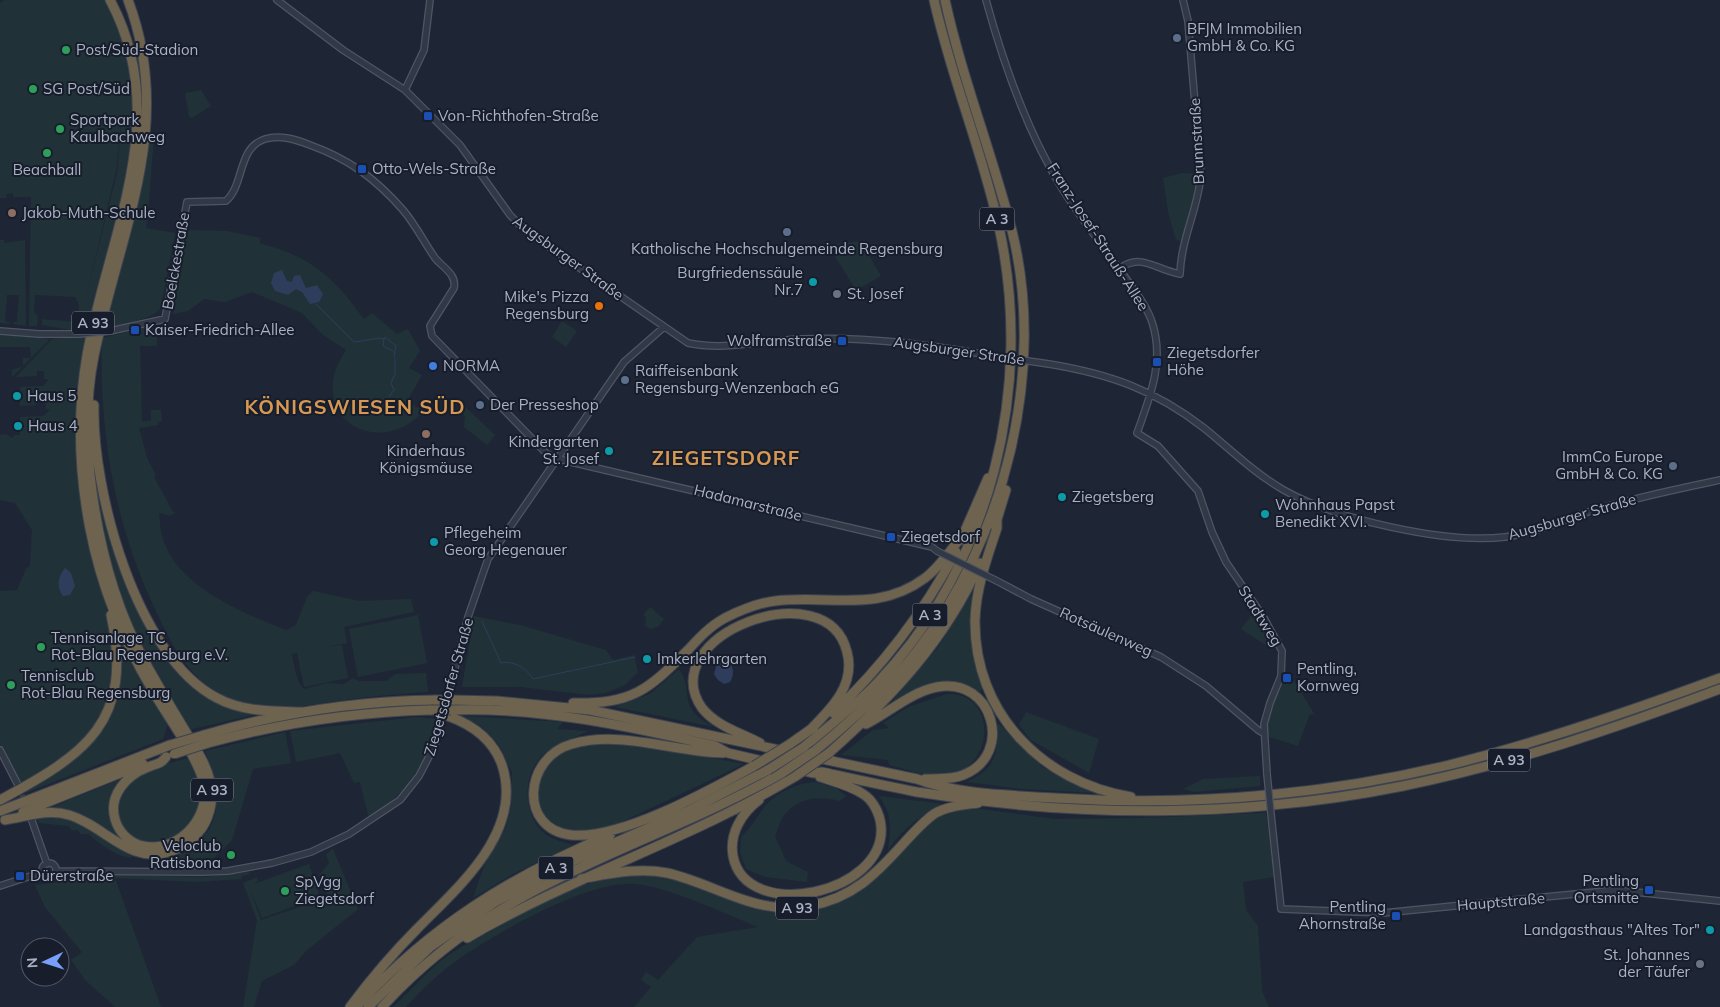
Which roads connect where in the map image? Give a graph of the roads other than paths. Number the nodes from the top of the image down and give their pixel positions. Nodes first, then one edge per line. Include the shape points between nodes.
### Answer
1 (110, 0) edge
2 (128, 0) edge
3 (277, 0) edge
4 (430, 0) edge
5 (934, 0) edge
6 (945, 0) edge
7 (986, 0) edge
8 (1184, 0) edge
9 (405, 90) junction
10 (1119, 269) junction
11 (664, 327) junction
12 (0, 330) edge
13 (97, 345) junction
14 (1151, 394) junction
15 (1146, 438) joint
16 (1001, 446) junction
17 (558, 458) junction
18 (1009, 458) junction
19 (1720, 480) edge
20 (997, 521) junction
21 (963, 535) junction
22 (937, 551) joint
23 (105, 588) junction
24 (1720, 678) edge
25 (1720, 690) edge
26 (551, 706) junction
27 (302, 712) junction
28 (449, 713) junction
29 (857, 728) junction
30 (810, 730) junction
31 (1263, 733) junction
32 (206, 739) junction
33 (765, 746) junction
34 (0, 750) edge
35 (170, 752) junction
36 (728, 753) junction
37 (814, 773) junction
38 (917, 779) junction
39 (18, 785) tunnel mouth
40 (775, 788) junction
41 (0, 800) edge
42 (985, 801) junction
43 (1158, 801) junction
44 (0, 811) edge
45 (31, 818) tunnel mouth
46 (2, 821) edge
47 (639, 821) junction
48 (47, 864) junction
49 (56, 871) junction
50 (43, 872) junction
51 (581, 879) junction
52 (0, 886) edge
53 (1720, 901) edge
54 (1281, 909) joint
55 (446, 947) junction
56 (350, 1007) edge
57 (357, 1007) edge
58 (368, 1007) edge
59 (382, 1007) edge

1 - 23 highway, A 93 via 127,38 138,121 134,170 97,304 82,394 85,494 91,536
2 - 13 highway, A 93 via 143,49 147,76 146,125 136,197
3 - 9 street, Augsburger Straße via 343,50
4 - 9 street via 424,50
5 - 16 highway, A 3 via 999,227 1006,270 1009,387
6 - 18 highway, A 3 via 1012,233 1020,280 1022,363
7 - 10 street, Franz-Josef-Strauß-Allee via 1006,66 1038,143 1063,190
8 - 10 street, Brunnstraße via 1202,175 1182,248 1180,274 1139,261
9 - 11 street, Augsburger Straße via 460,145 506,210 526,231
10 - 14 street, Franz-Josef-Strauß-Allee via 1152,322 1157,362
11 - 14 street, Augsburger Straße, bridge via 688,343 699,346 802,338 892,341 1110,376
11 - 17 street, Ziegetsdorfer Straße via 624,362
12 - 17 street, Boelckestraße, bridge via 46,335 79,334 165,319 186,202 226,201 234,192 251,149 266,139 297,140 328,151 362,169 404,210 436,259 456,282 430,326 432,336 548,454
13 - 27 highway, A 93 via 94,415 104,497 123,562 149,621 180,669 210,694 251,710
13 - 46 highway, A 93 via 91,372 87,437 96,519 104,557 120,607 140,652 206,767 211,782 211,807 202,827 190,841 171,851 153,854 128,849 67,814 50,812
14 - 15 street, Franz-Josef-Strauß-Allee via 1137,433
14 - 19 street, Augsburger Straße via 1204,428 1251,468 1303,500 1361,520 1424,533 1505,537 1617,504
15 - 31 street, Stadtweg via 1158,446 1198,491 1226,562 1282,651 1281,676 1266,714
16 - 21 highway
16 - 58 highway, A 3, bridge via 976,531 952,579 923,626 859,701 804,747 768,770 688,811 559,867 509,893 430,947
17 - 22 street, Hadamarstraße via 932,547
17 - 49 street, Ziegetsdorfer Straße via 483,569 435,745 419,776 390,808 349,834 312,852 265,864 210,872
18 - 20 highway, A 3 via 1009,475
18 - 55 highway, A 3, bridge via 971,565 917,651 869,704 816,750 782,773 717,808 538,888
20 - 29 highway, A 3 via 976,572 949,620 915,669
20 - 43 highway, A 3 via 981,580 975,618 980,664 996,704 1020,740 1057,771 1105,791
21 - 26 highway, A 93 via 925,578 903,590 858,602 795,599 760,603 712,626 664,673 638,692 610,702
21 - 30 highway via 917,618 886,659 833,713
22 - 31 street, Rotsäulenweg, bridge via 1031,599 1161,657 1206,686
23 - 35 highway, A 93 via 137,662 197,766 204,786 203,808 186,834 166,845 138,844 124,835 116,823 115,797 133,775 162,762
23 - 41 highway, A 93 via 118,661 114,695 100,727 78,753
24 - 43 highway, A 93 via 1568,731 1447,765 1294,792
25 - 42 highway, A 93 via 1567,743 1490,765 1338,797 1172,810 1065,808
26 - 27 highway, A 93, bridge via 497,700 435,700 361,704
26 - 33 highway, A 93 via 630,717
27 - 32 highway, A 93
28 - 32 highway, A 93, bridge via 431,710 363,714
28 - 36 highway, A 93 via 508,711 593,720 715,746
28 - 56 highway via 479,732 495,750 506,783 503,812 490,845 472,872 397,950
29 - 38 highway, A 93 via 911,697 936,687 960,687 976,696 992,722 992,743 987,755 964,775 948,779
29 - 40 highway, bridge via 829,753
30 - 33 highway via 832,708 844,688 849,665 845,642 824,621 802,614 748,622 720,637 705,651 696,668 694,686 698,700 709,716
30 - 47 highway, bridge via 717,786
31 - 54 street, Stadtweg, bridge
32 - 35 highway, A 93, bridge
33 - 38 highway, A 93
34 - 39 street
35 - 44 highway, A 93
35 - 46 highway, A 93
36 - 37 highway, A 93
36 - 47 highway, A 93 via 633,742 588,742 570,744 546,758 540,767 534,781 534,801 542,818 557,832 585,835
37 - 40 highway via 864,794 873,804 881,822 880,844 871,862 864,870 829,888 794,894 774,893 756,887 738,870 733,855 734,834 746,813
37 - 42 highway, A 93
38 - 43 highway, A 93 via 930,784 1024,796
40 - 51 highway via 700,826
42 - 51 highway, A 93 via 936,813 868,881 837,898 809,906 775,908 750,904 665,873 620,871
45 - 48 street
47 - 57 highway, A 3 via 540,866 479,901 414,950
48 - 49 street via 54,866
48 - 50 street
49 - 50 street via 48,877
50 - 52 street
51 - 55 highway
53 - 54 street, Hauptstraße via 1616,890 1383,913
55 - 59 highway, A 3

